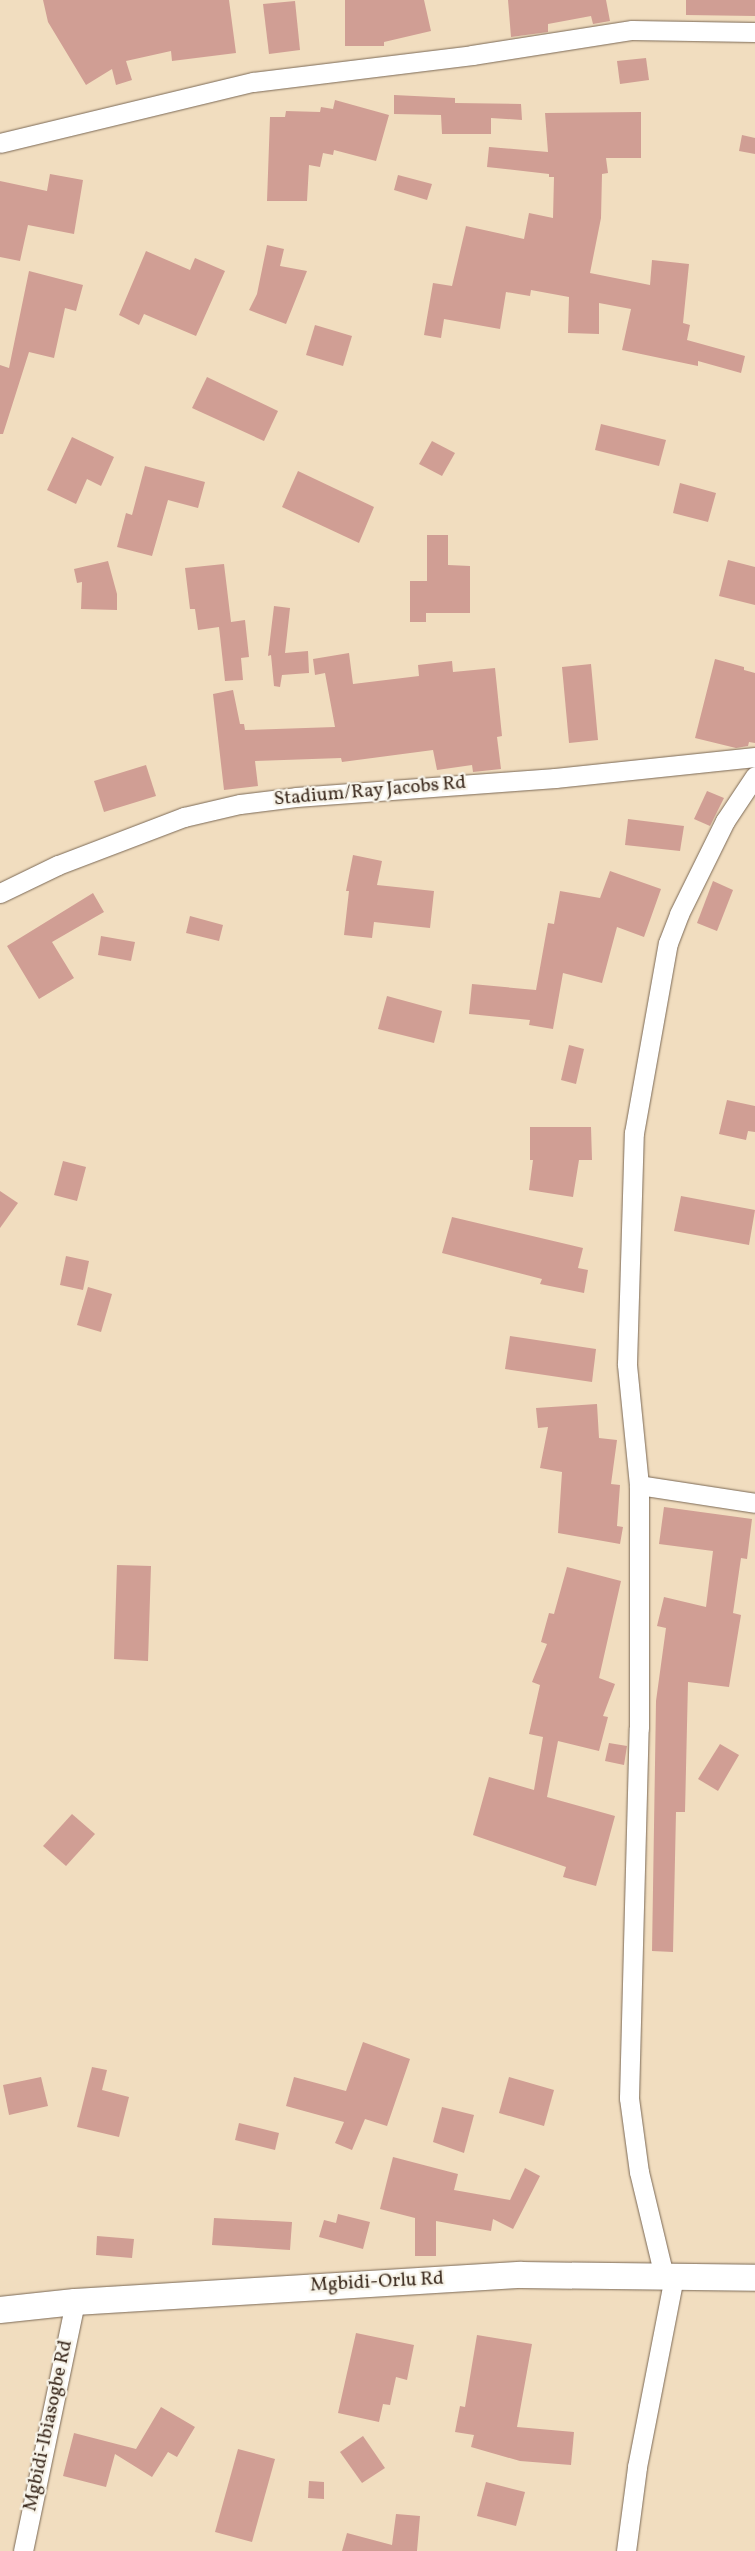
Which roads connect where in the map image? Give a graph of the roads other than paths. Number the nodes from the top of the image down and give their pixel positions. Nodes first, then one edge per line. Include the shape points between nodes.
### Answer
1 (755, 32) edge
2 (0, 143) edge
3 (755, 757) edge
4 (755, 776) edge
5 (0, 893) edge
6 (639, 1485) junction
7 (755, 1503) edge
8 (669, 2276) junction
9 (755, 2278) edge
10 (74, 2302) junction
11 (0, 2310) edge
12 (23, 2551) edge
13 (626, 2551) edge

1 - 2 street via 632,30 472,55 253,82
3 - 5 street, Stadium/Ray Jacobs Rd via 555,778 240,804 184,817 58,865
4 - 6 street via 725,821 668,943 634,1133 628,1364
6 - 7 street
6 - 8 street via 639,1728 629,2098 639,2172
8 - 9 main road, Mgbidi-Orlu Rd
8 - 10 main road, Mgbidi-Orlu Rd via 521,2275
8 - 13 street
10 - 11 main road, Mgbidi-Orlu Rd
10 - 12 street, Mgbidi-Ibiasogbe Rd

